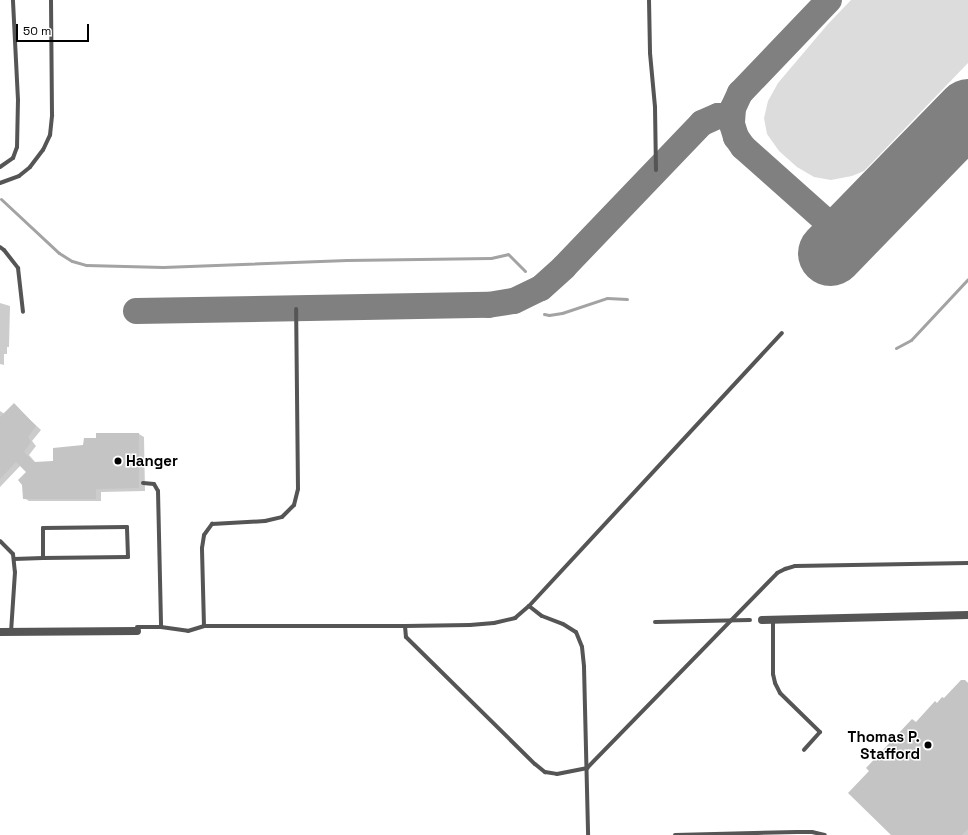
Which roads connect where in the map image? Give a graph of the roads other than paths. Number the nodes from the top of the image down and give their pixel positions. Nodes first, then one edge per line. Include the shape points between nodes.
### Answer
1 (13, 0) edge
2 (51, 0) edge
3 (649, 0) edge
4 (0, 166) edge
5 (656, 170) dead end
6 (0, 184) edge
7 (0, 247) edge
8 (296, 308) dead end
9 (23, 312) dead end
10 (782, 333) dead end
11 (143, 483) dead end
12 (0, 541) edge
13 (43, 558) junction
14 (14, 559) junction
15 (968, 562) edge
16 (529, 606) junction
17 (968, 615) edge
18 (732, 620) junction
19 (750, 620) dead end
20 (762, 620) dead end
21 (773, 620) junction
22 (655, 622) dead end
23 (204, 626) junction
24 (405, 626) junction
25 (161, 627) junction
26 (137, 629) joint
27 (0, 632) edge
28 (11, 632) junction
29 (804, 750) dead end
30 (587, 768) junction
31 (588, 835) edge
32 (675, 835) edge
33 (825, 835) edge

1 - 4 lane via 18,147 13,158
2 - 6 lane via 50,135 43,150 30,167 19,176
3 - 5 lane
7 - 9 lane via 18,268
8 - 23 lane via 298,489 294,505 282,517 265,521 212,524 204,535 202,548
10 - 16 lane
11 - 25 lane via 154,484 158,491
12 - 14 lane via 13,554
13 - 13 lane via 128,557 127,527 43,528
13 - 14 lane
14 - 28 lane
15 - 18 lane via 795,566 777,573
16 - 24 lane via 515,618 494,623
16 - 30 lane via 542,616 576,632 582,647
17 - 21 street
18 - 19 lane
18 - 22 lane
18 - 30 lane
20 - 21 street
21 - 29 lane via 775,683 780,693 820,732
23 - 24 lane
23 - 25 lane via 188,631
24 - 30 lane via 406,637 545,772 557,774
25 - 26 lane
26 - 28 street
27 - 28 street
30 - 31 lane
32 - 33 lane via 797,832

